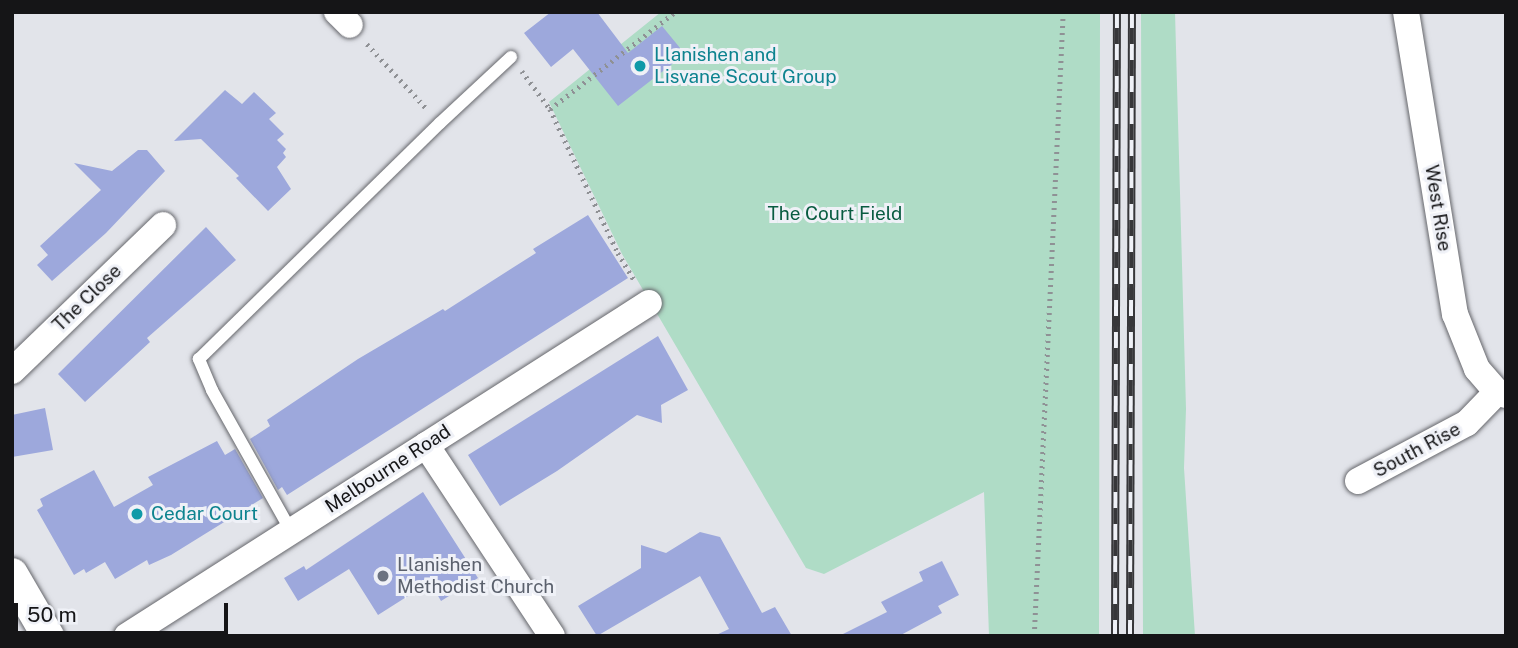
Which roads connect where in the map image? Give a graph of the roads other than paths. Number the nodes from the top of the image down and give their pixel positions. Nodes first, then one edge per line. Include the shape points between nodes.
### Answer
1 (1406, 12) edge
2 (511, 57) road end
3 (163, 225) dead end
4 (649, 303) road end
5 (12, 371) edge
6 (1501, 394) edge
7 (426, 445) junction
8 (1358, 481) dead end
9 (291, 531) junction
10 (12, 574) edge
11 (48, 636) edge
12 (127, 636) edge
13 (552, 636) edge

1 - 6 street, West Rise via 1455,314 1477,369
2 - 9 lane via 199,359
3 - 5 street, The Close
4 - 7 street, Melbourne Road
6 - 8 street, South Rise via 1467,423
7 - 9 street, Melbourne Road
7 - 13 street
9 - 12 street, Melbourne Road
10 - 11 street

